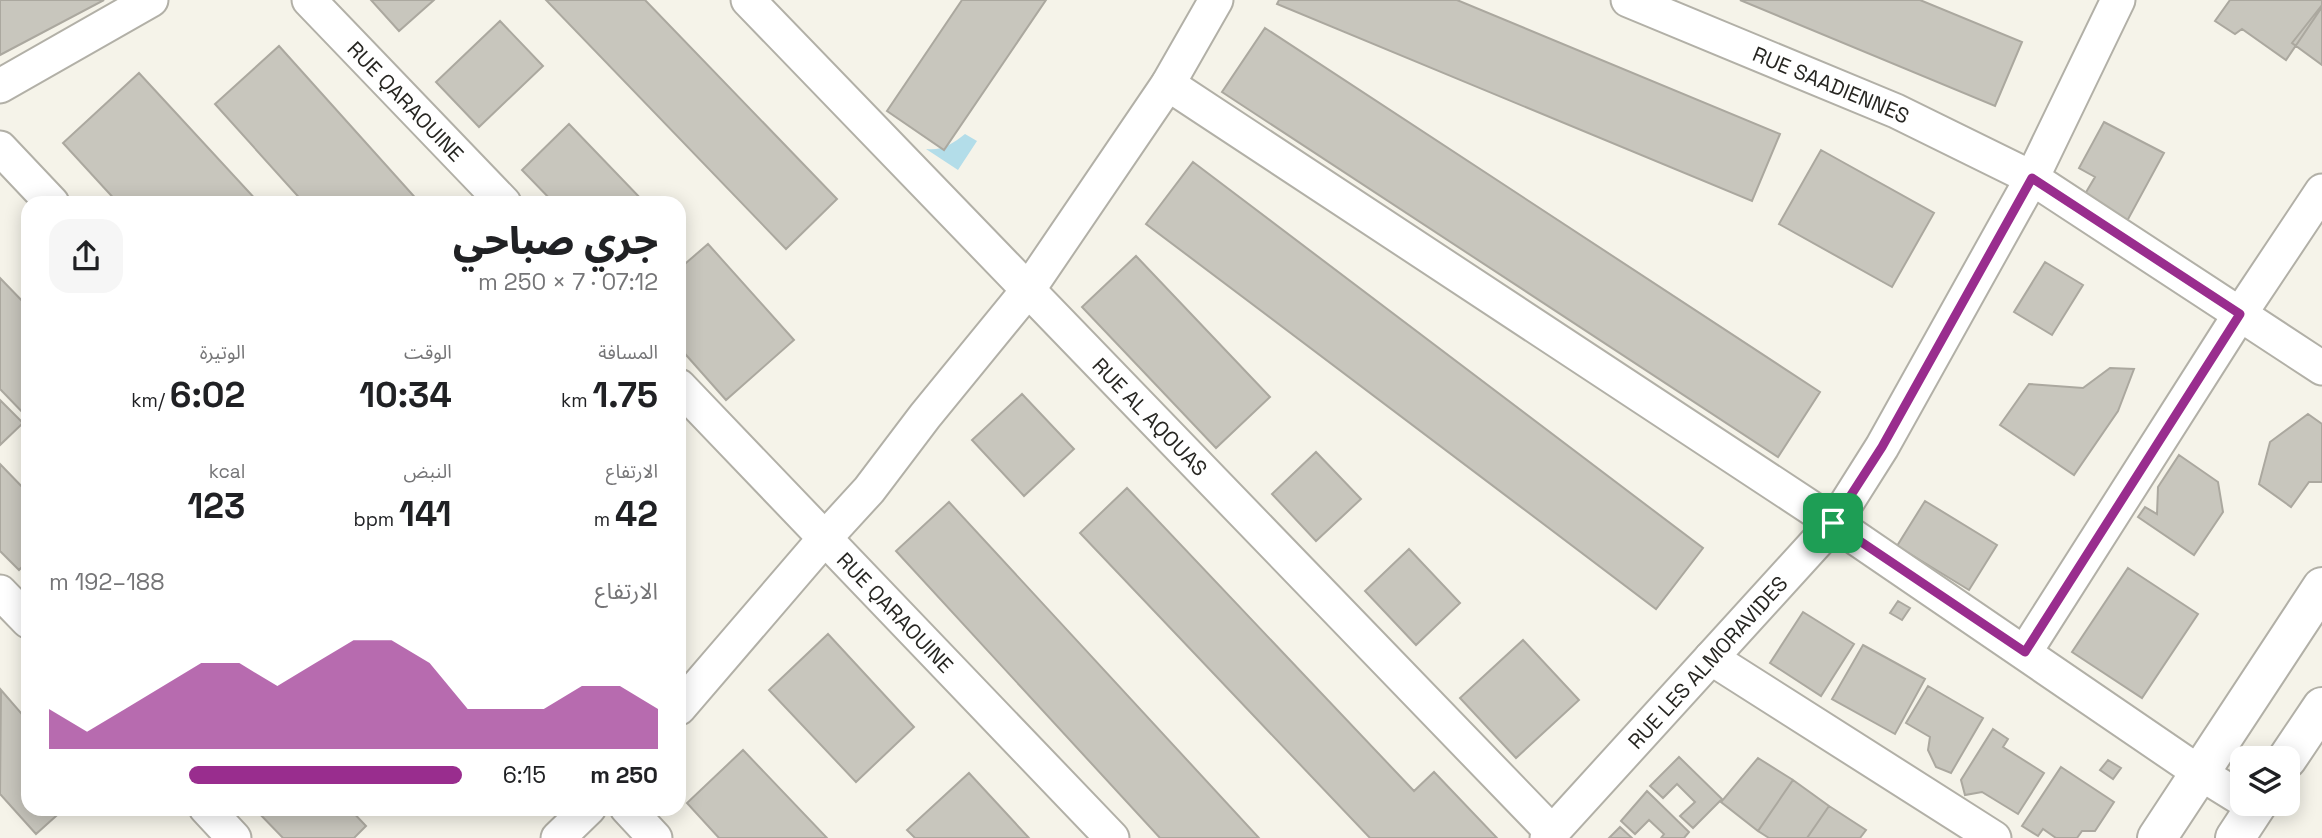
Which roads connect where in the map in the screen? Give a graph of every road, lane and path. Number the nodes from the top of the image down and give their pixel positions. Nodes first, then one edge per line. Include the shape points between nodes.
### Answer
1 (150, 0) edge
2 (309, 0) edge
3 (748, 0) edge
4 (1216, 0) edge
5 (1628, 0) edge
6 (2118, 0) edge
7 (1168, 84) junction
8 (0, 86) edge
9 (0, 148) edge
10 (2032, 178) junction
11 (2322, 191) edge
12 (45, 196) edge
13 (497, 196) edge
14 (1028, 289) junction
15 (2240, 314) junction
16 (2322, 368) edge
17 (686, 393) edge
18 (1833, 523) junction
19 (825, 538) junction
20 (2322, 587) edge
21 (0, 592) edge
22 (21, 614) edge
23 (2025, 652) junction
24 (1711, 658) junction
25 (686, 700) edge
26 (2322, 707) edge
27 (2296, 746) edge
28 (2200, 773) junction
29 (2230, 791) edge
30 (213, 816) edge
31 (581, 816) edge
32 (634, 816) edge
33 (2245, 816) edge
34 (1549, 835) edge
35 (233, 838) edge
36 (558, 838) edge
37 (655, 838) edge
38 (1112, 838) edge
39 (1994, 838) edge
40 (2157, 838) edge
41 (2235, 838) edge

1 - 8 street
2 - 13 street, RUE QARAOUINE
3 - 14 street, RUE AL AQOUAS
4 - 7 street
5 - 10 street, RUE SAADIENNES via 1896,111
6 - 10 street, RUE LES ALMORAVIDES
7 - 14 street
7 - 18 street
9 - 12 street
10 - 15 street, RUE SAADIENNES
10 - 18 street, RUE LES ALMORAVIDES via 1882,447
11 - 15 street
14 - 19 street via 869,490
14 - 34 street, RUE AL AQOUAS
15 - 16 street, RUE SAADIENNES
15 - 23 street
17 - 19 street, RUE QARAOUINE
18 - 23 street
18 - 24 street, RUE LES ALMORAVIDES
19 - 25 street
19 - 38 street, RUE QARAOUINE
20 - 28 street
21 - 22 street
23 - 28 street
24 - 34 street, RUE LES ALMORAVIDES
24 - 39 street
26 - 27 street
28 - 29 street
28 - 40 street
30 - 35 street
31 - 36 street
32 - 37 street
33 - 41 street

